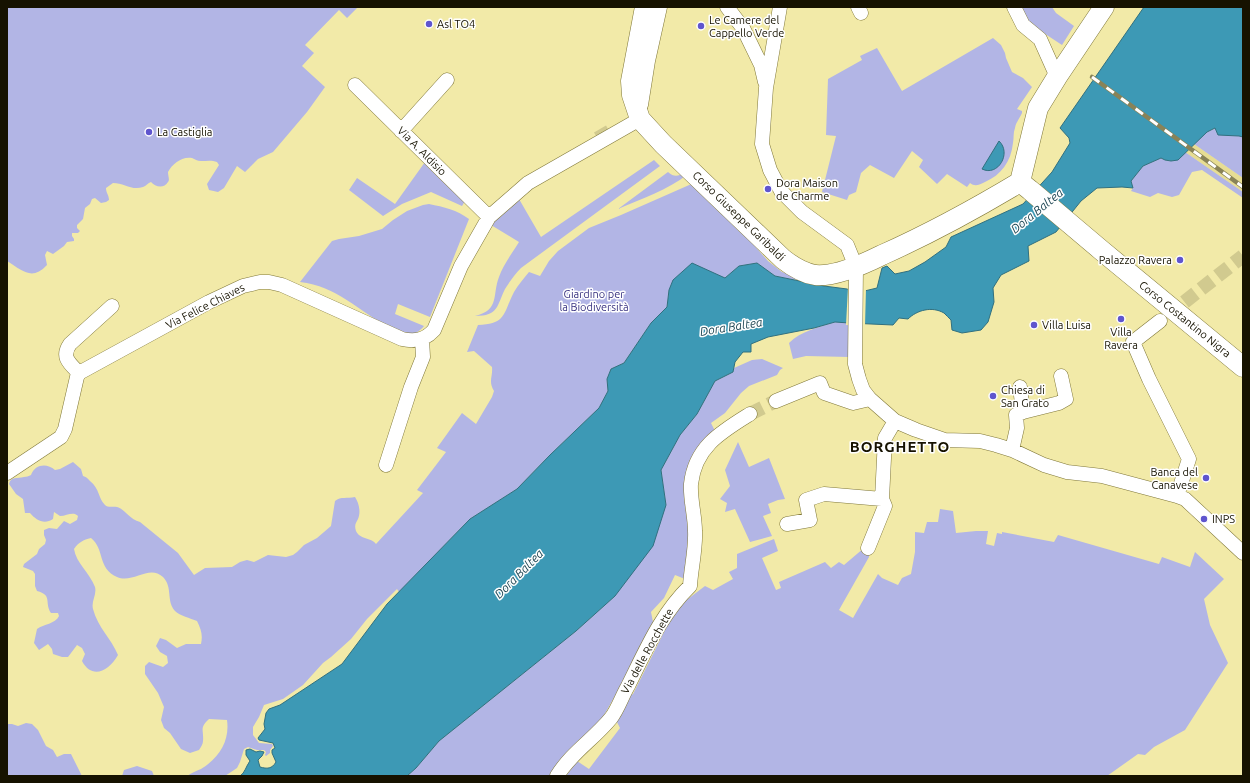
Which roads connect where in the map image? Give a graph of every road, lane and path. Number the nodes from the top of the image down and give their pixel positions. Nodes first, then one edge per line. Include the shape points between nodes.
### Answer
1 (645, 7) edge
2 (660, 7) edge
3 (727, 7) edge
4 (780, 7) edge
5 (1014, 7) edge
6 (1104, 7) edge
7 (1057, 77) junction
8 (447, 80) dead end
9 (355, 85) dead end
10 (766, 88) junction
11 (641, 112) junction
12 (401, 131) junction
13 (1025, 186) junction
14 (489, 217) junction
15 (856, 274) junction
16 (112, 306) dead end
17 (1160, 321) tunnel mouth
18 (422, 339) junction
19 (1243, 367) edge
20 (78, 373) junction
21 (1062, 376) dead end
22 (1020, 387) dead end
23 (870, 399) junction
24 (776, 401) tunnel mouth
25 (1023, 412) junction
26 (750, 414) tunnel mouth
27 (895, 421) junction
28 (1012, 450) junction
29 (386, 465) dead end
30 (7, 473) edge
31 (1178, 496) junction
32 (882, 499) junction
33 (787, 524) dead end
34 (868, 548) dead end
35 (1243, 552) edge
36 (557, 776) edge

1 - 11 main road, Corso Giuseppe Garibaldi via 631,81 632,95
2 - 11 street via 648,61
3 - 10 street via 743,28 761,65
4 - 10 street
5 - 7 street via 1023,25 1040,39
6 - 7 main road
7 - 13 main road via 1038,108
8 - 12 street
9 - 12 street, Via A. Aldisio
10 - 15 street via 762,144 770,170 781,191 802,212 847,245
11 - 14 street via 528,183
11 - 15 main road, Corso Giuseppe Garibaldi via 663,144 792,266 815,275
12 - 14 street, Via A. Aldisio
13 - 15 main road, Corso Giuseppe Garibaldi via 988,202
13 - 19 main road, Corso Costantino Nigra
14 - 18 street via 461,266 434,330
15 - 23 street via 855,364 863,390
16 - 20 street via 94,315 66,349 68,362
17 - 31 street via 1133,342 1189,459
18 - 20 street, Via Felice Chiaves via 402,339 282,285 260,282 243,286 210,302
18 - 29 street via 423,356
20 - 30 street via 61,437
21 - 25 street via 1066,399 1059,404
22 - 25 street
23 - 24 street via 853,403 840,399 824,393 820,383
23 - 27 street
25 - 28 street via 1016,415 1017,428
26 - 36 street, Via delle Rocchette via 710,443 697,460 691,485 696,531 690,586 663,618 612,717 572,756
27 - 28 street via 945,440 980,441
27 - 32 street via 885,438
28 - 31 street via 1044,465 1067,472 1102,476
31 - 35 street via 1185,499
32 - 33 street via 824,494 806,500 810,520
32 - 34 street via 885,506

